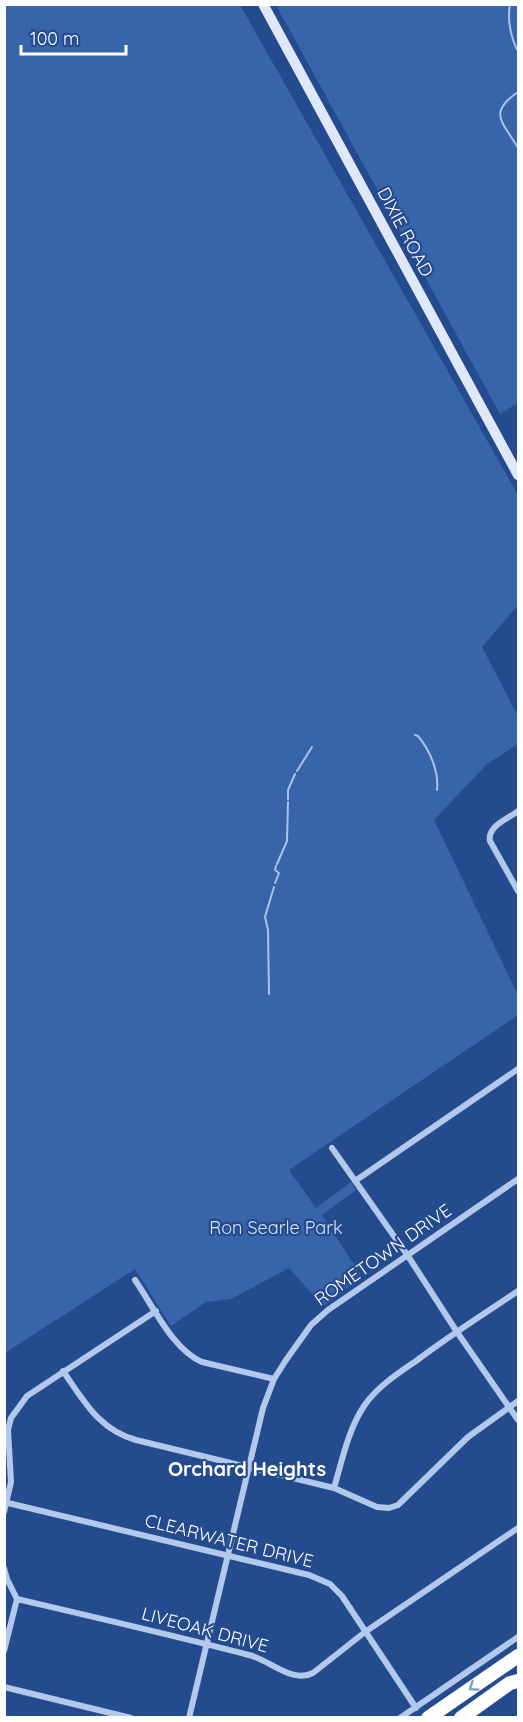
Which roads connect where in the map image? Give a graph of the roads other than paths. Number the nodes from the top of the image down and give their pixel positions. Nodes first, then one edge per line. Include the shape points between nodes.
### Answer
1 (263, 4) edge
2 (519, 475) edge
3 (519, 811) edge
4 (519, 891) edge
5 (516, 1071) edge
6 (519, 1079) edge
7 (332, 1148) dead end
8 (519, 1179) edge
9 (355, 1181) junction
10 (408, 1256) junction
11 (135, 1280) dead end
12 (519, 1291) edge
13 (156, 1311) junction
14 (457, 1332) junction
15 (63, 1371) junction
16 (274, 1379) junction
17 (519, 1401) edge
18 (510, 1407) junction
19 (519, 1420) edge
20 (248, 1466) junction
21 (334, 1488) junction
22 (8, 1503) junction
23 (4, 1512) edge
24 (519, 1528) edge
25 (227, 1555) junction
26 (4, 1568) edge
27 (17, 1599) junction
28 (365, 1632) junction
29 (519, 1637) edge
30 (205, 1644) junction
31 (4, 1651) edge
32 (519, 1656) edge
33 (519, 1681) edge
34 (4, 1687) edge
35 (416, 1708) junction
36 (131, 1718) edge
37 (189, 1718) edge
38 (400, 1718) edge
39 (428, 1718) edge
40 (461, 1718) edge

1 - 2 main road, DIXIE ROAD
3 - 4 street via 493,828 489,838
5 - 6 street
5 - 9 street
7 - 9 street
8 - 10 street, ROMETOWN DRIVE
9 - 10 street
10 - 14 street
10 - 16 street, ROMETOWN DRIVE via 319,1317
11 - 13 street
12 - 14 street
13 - 15 street
13 - 16 street via 176,1343 192,1358
14 - 18 street
14 - 21 street via 388,1380 365,1405
15 - 20 street via 96,1418 117,1434
15 - 22 street via 27,1396 11,1418
16 - 20 street, ROMETOWN DRIVE
17 - 18 street
18 - 19 street
18 - 21 street via 468,1437 398,1505 377,1507
20 - 21 street
20 - 25 street, ROMETOWN DRIVE
22 - 23 street
22 - 25 street, CLEARWATER DRIVE
24 - 28 street, LIVEOAK DRIVE
25 - 28 street, CLEARWATER DRIVE via 324,1580 342,1596
25 - 30 street, ROMETOWN DRIVE
26 - 27 street
27 - 30 street, LIVEOAK DRIVE
27 - 31 street
28 - 30 street, LIVEOAK DRIVE via 313,1673 301,1676 258,1657
28 - 35 street, CLEARWATER DRIVE
29 - 35 street
30 - 37 street, ROMETOWN DRIVE
32 -> 39 highway
33 - 40 highway via 510,1683
34 - 36 street
35 - 38 street

